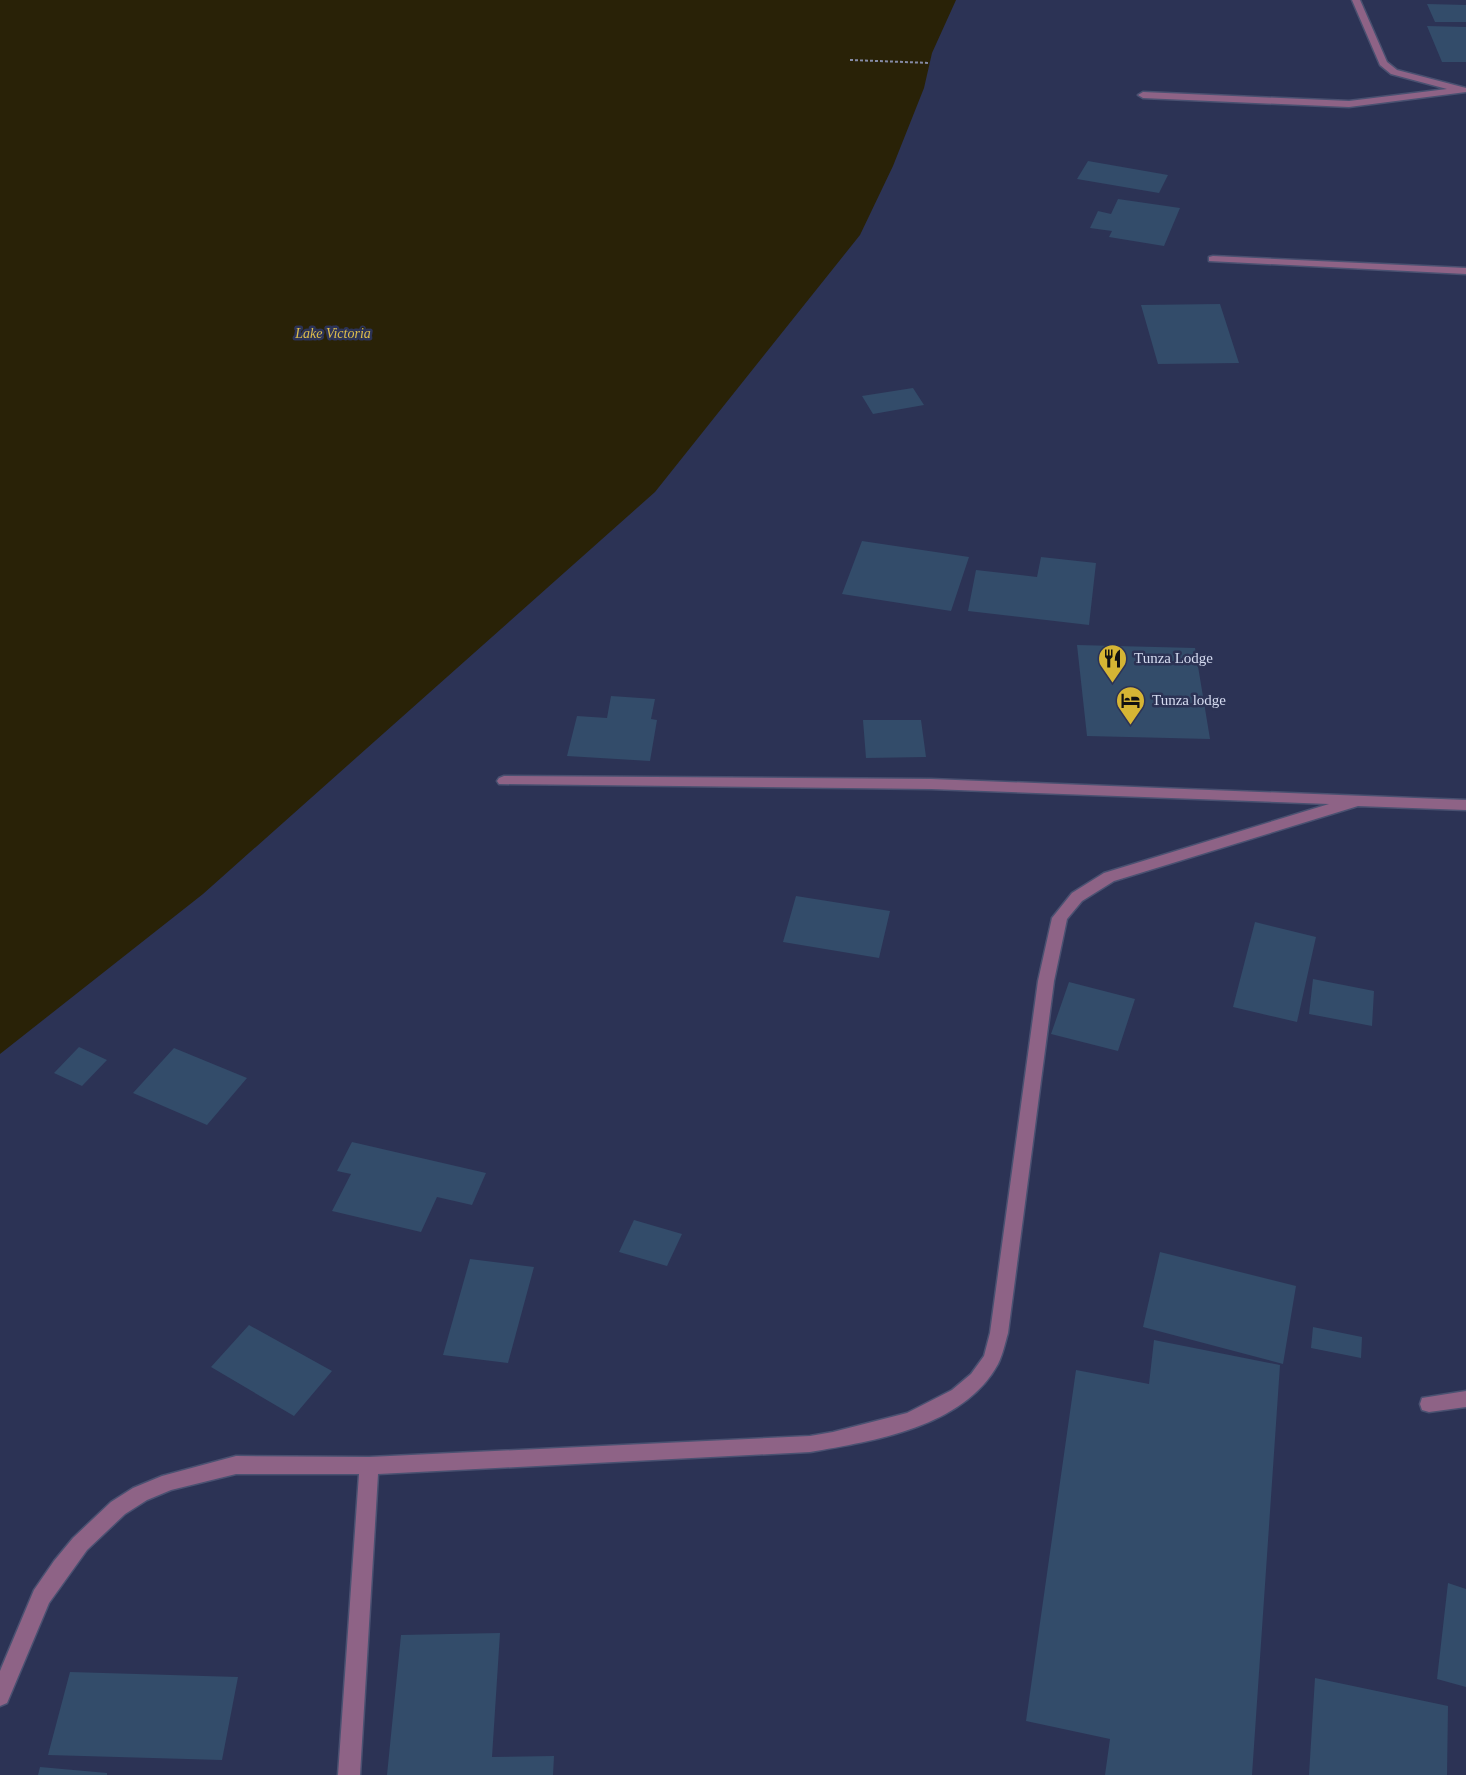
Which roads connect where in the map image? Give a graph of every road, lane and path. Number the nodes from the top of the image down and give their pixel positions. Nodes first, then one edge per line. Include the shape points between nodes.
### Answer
1 (1356, 0) edge
2 (850, 60) dead end
3 (930, 63) dead end
4 (1465, 90) edge
5 (1143, 95) dead end
6 (1213, 259) dead end
7 (1466, 271) edge
8 (504, 781) dead end
9 (1360, 800) junction
10 (1466, 805) edge
11 (1466, 1399) edge
12 (1429, 1404) dead end
13 (369, 1466) junction
14 (0, 1696) edge
15 (349, 1775) edge

1 - 4 street via 1383,63 1394,72
2 - 3 path
4 - 5 street via 1349,104
6 - 7 street
8 - 9 street via 931,784
9 - 10 street
9 - 13 street via 1117,873 1091,885 1063,911 1046,981 999,1333 986,1366 950,1401 877,1430 810,1444
11 - 12 street
13 - 14 street via 236,1465 157,1486 118,1508 80,1544 41,1597
13 - 15 street

